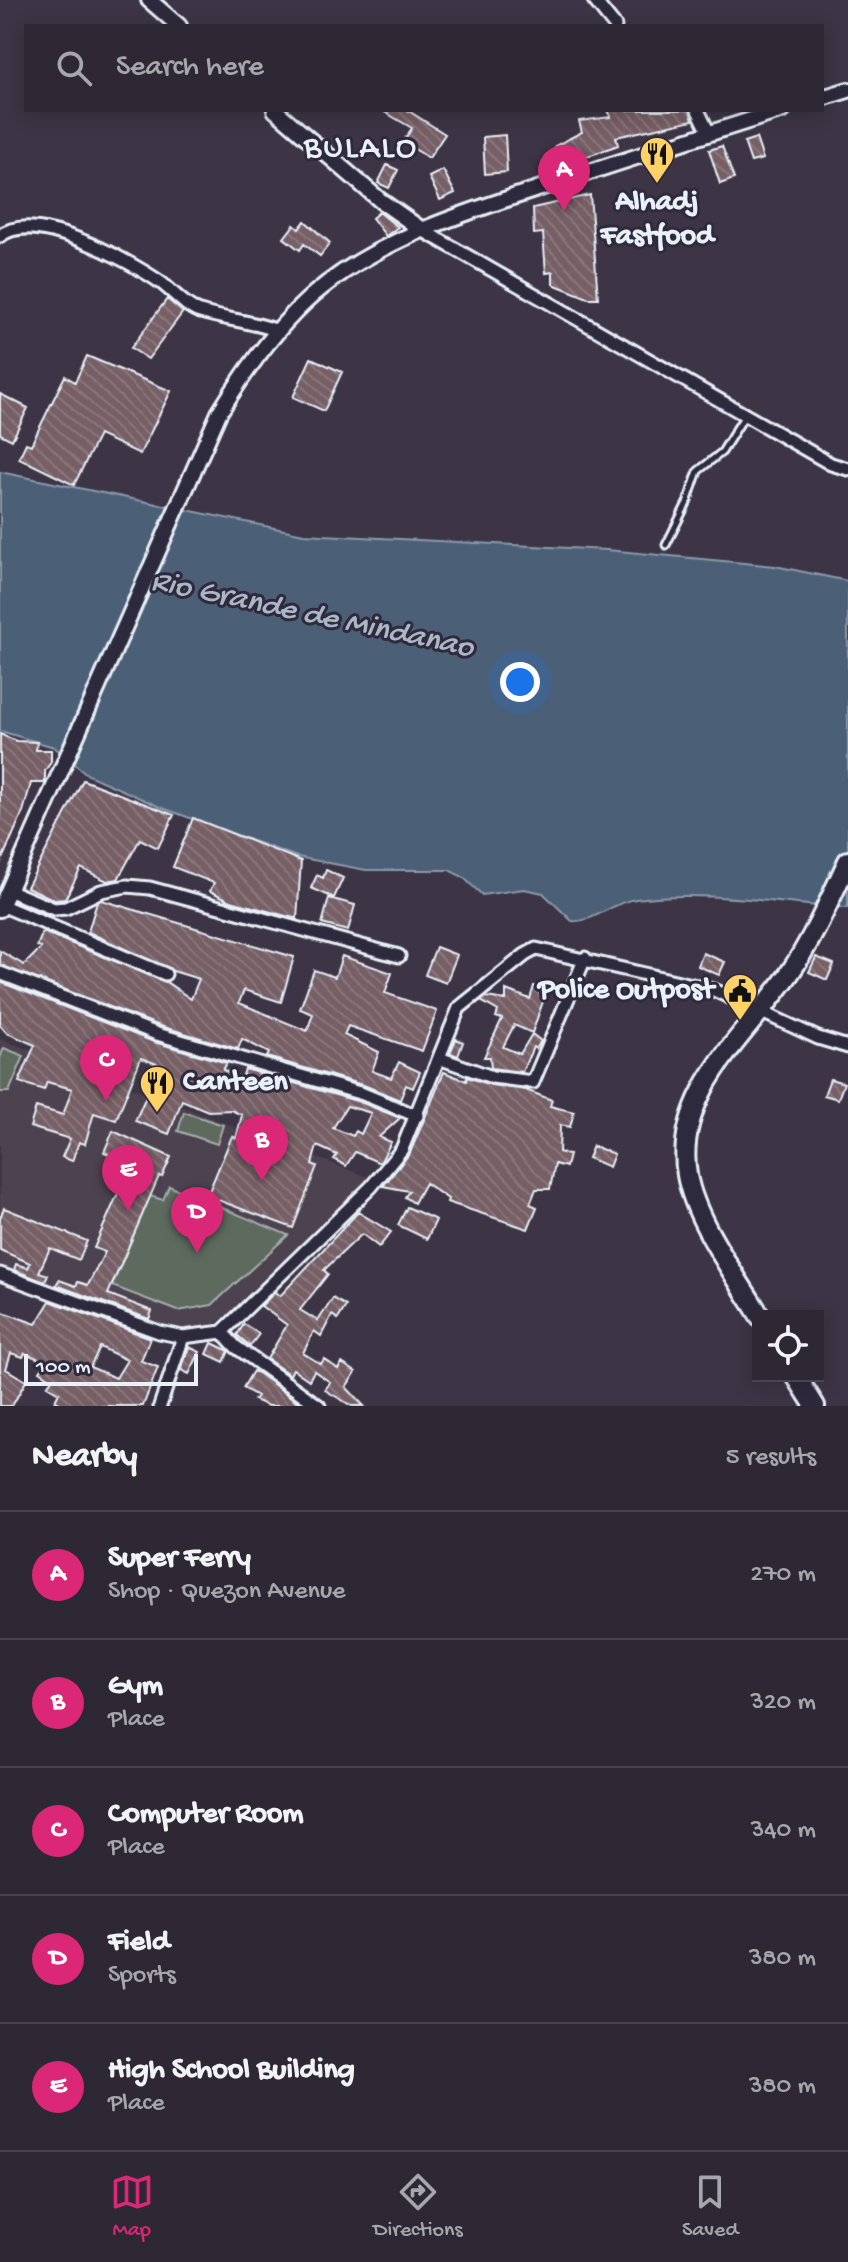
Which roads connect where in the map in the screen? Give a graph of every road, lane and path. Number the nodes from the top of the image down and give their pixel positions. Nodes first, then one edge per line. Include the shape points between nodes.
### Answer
1 (149, 0) edge
2 (594, 0) edge
3 (177, 24) edge
4 (613, 24) edge
5 (848, 90) edge
6 (824, 97) edge
7 (277, 112) edge
8 (699, 112) edge
9 (777, 112) edge
10 (709, 133) junction
11 (422, 230) junction
12 (0, 236) edge
13 (278, 331) junction
14 (745, 415) junction
15 (848, 469) edge
16 (666, 545) dead end
17 (848, 861) edge
18 (8, 890) junction
19 (1, 907) edge
20 (399, 956) dead end
21 (585, 958) junction
22 (0, 973) edge
23 (165, 974) dead end
24 (761, 1011) junction
25 (848, 1047) edge
26 (439, 1058) junction
27 (417, 1116) junction
28 (0, 1274) edge
29 (757, 1310) edge
30 (222, 1332) junction
31 (183, 1337) junction
32 (800, 1382) edge
33 (160, 1406) edge
34 (319, 1406) edge
35 (815, 1406) edge

1 - 3 street
2 - 4 street
5 - 6 street
7 - 11 street
8 - 10 street
9 - 10 street
10 - 11 street
11 - 13 street via 332,279
11 - 14 street
12 - 13 street via 25,227 62,233 158,281 195,310
13 - 18 street via 219,413
14 - 15 street
14 - 16 lane via 722,452 698,471
17 - 24 main road via 813,934
18 - 19 street
18 - 20 street via 54,909 101,891 150,888
19 - 23 street
21 - 24 street via 714,990
21 - 26 street via 541,949 525,955 459,1008
21 - 26 street via 533,1082 492,1077
22 - 27 street via 157,1034 363,1094
24 - 25 street
24 - 29 main road via 709,1076 685,1158 697,1205
26 - 27 street
27 - 30 street via 399,1155 371,1187
28 - 31 street
30 - 31 street
30 - 34 street
31 - 33 street
32 - 35 main road

